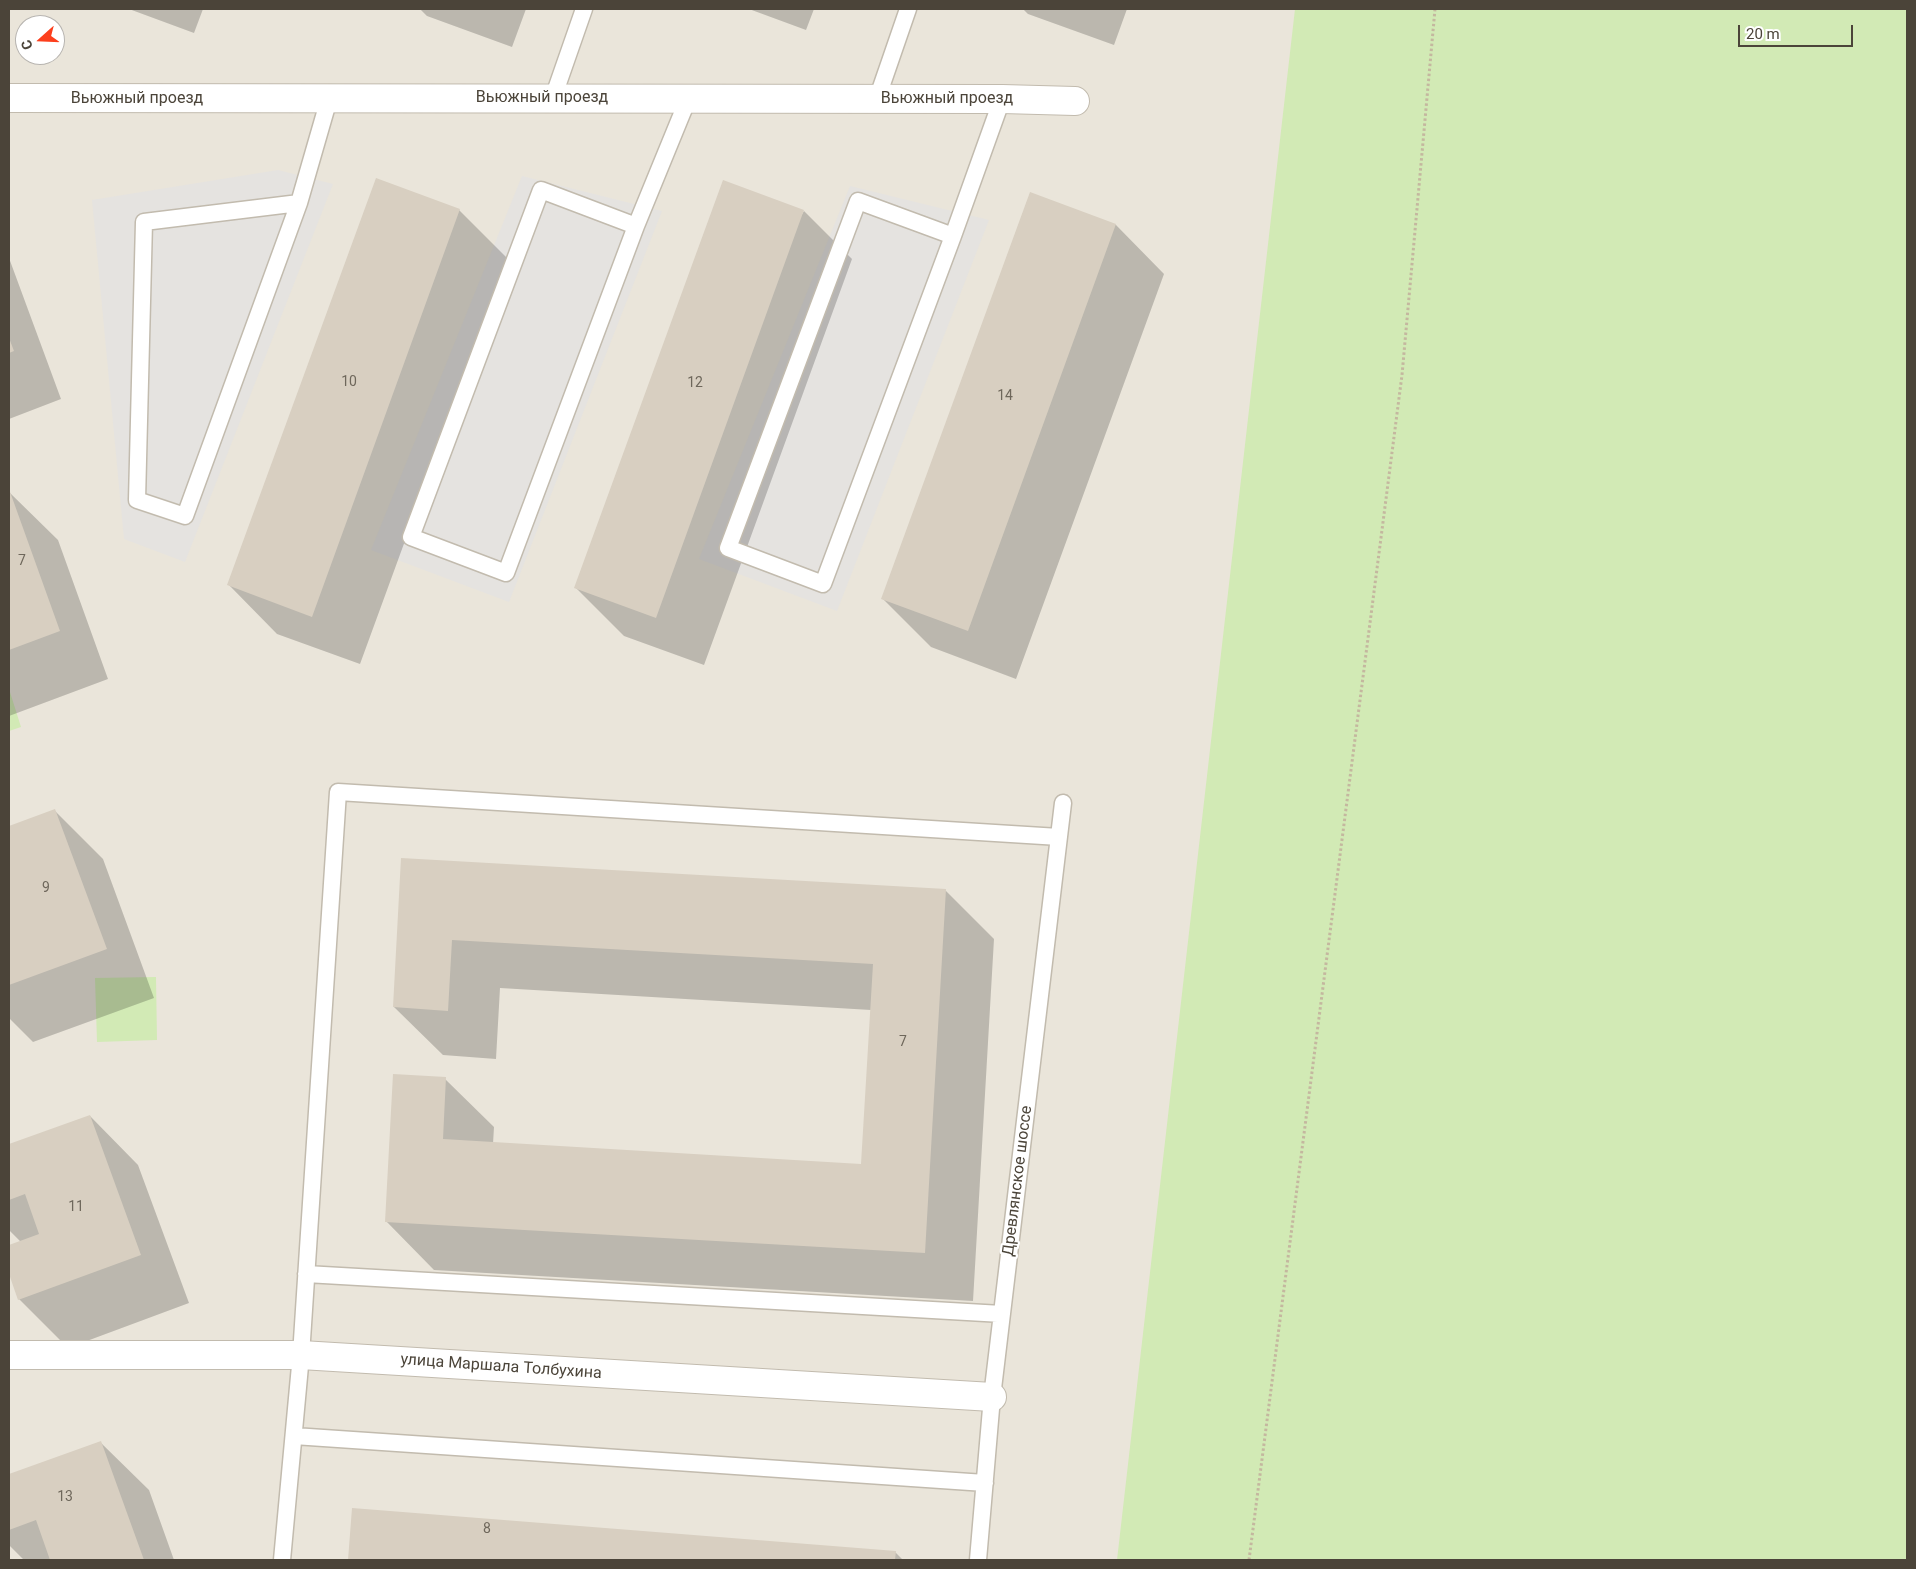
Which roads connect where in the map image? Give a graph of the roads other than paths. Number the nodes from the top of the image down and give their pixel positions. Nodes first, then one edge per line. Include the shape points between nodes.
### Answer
1 (584, 9) edge
2 (908, 9) edge
3 (9, 98) edge
4 (329, 98) junction
5 (553, 98) junction
6 (688, 99) junction
7 (877, 99) junction
8 (1002, 99) junction
9 (1075, 101) dead end
10 (299, 203) junction
11 (636, 226) junction
12 (953, 236) junction
13 (1063, 803) dead end
14 (1059, 837) junction
15 (306, 1274) junction
16 (1002, 1314) junction
17 (9, 1355) edge
18 (301, 1355) junction
19 (992, 1397) junction
20 (294, 1436) junction
21 (985, 1483) junction
22 (282, 1560) edge
23 (978, 1560) edge

1 - 5 lane
2 - 7 lane
3 - 4 street, Вьюжный проезд
4 - 5 street, Вьюжный проезд
4 - 10 lane
5 - 6 street, Вьюжный проезд
6 - 7 street, Вьюжный проезд
6 - 11 lane
7 - 8 street, Вьюжный проезд
8 - 9 street, Вьюжный проезд
8 - 12 lane
10 - 10 lane via 185,516 137,500 144,222
11 - 11 lane via 506,573 411,537 541,190
12 - 12 lane via 823,584 728,548 858,200
13 - 14 lane, Древлянское шоссе
14 - 15 lane via 338,792
14 - 16 lane, Древлянское шоссе
15 - 16 lane
15 - 18 lane
16 - 19 lane, Древлянское шоссе
17 - 18 street, улица Маршала Толбухина
18 - 19 street, улица Маршала Толбухина
18 - 20 lane
19 - 21 lane, Древлянское шоссе
20 - 21 lane
20 - 22 lane
21 - 23 lane, Древлянское шоссе

